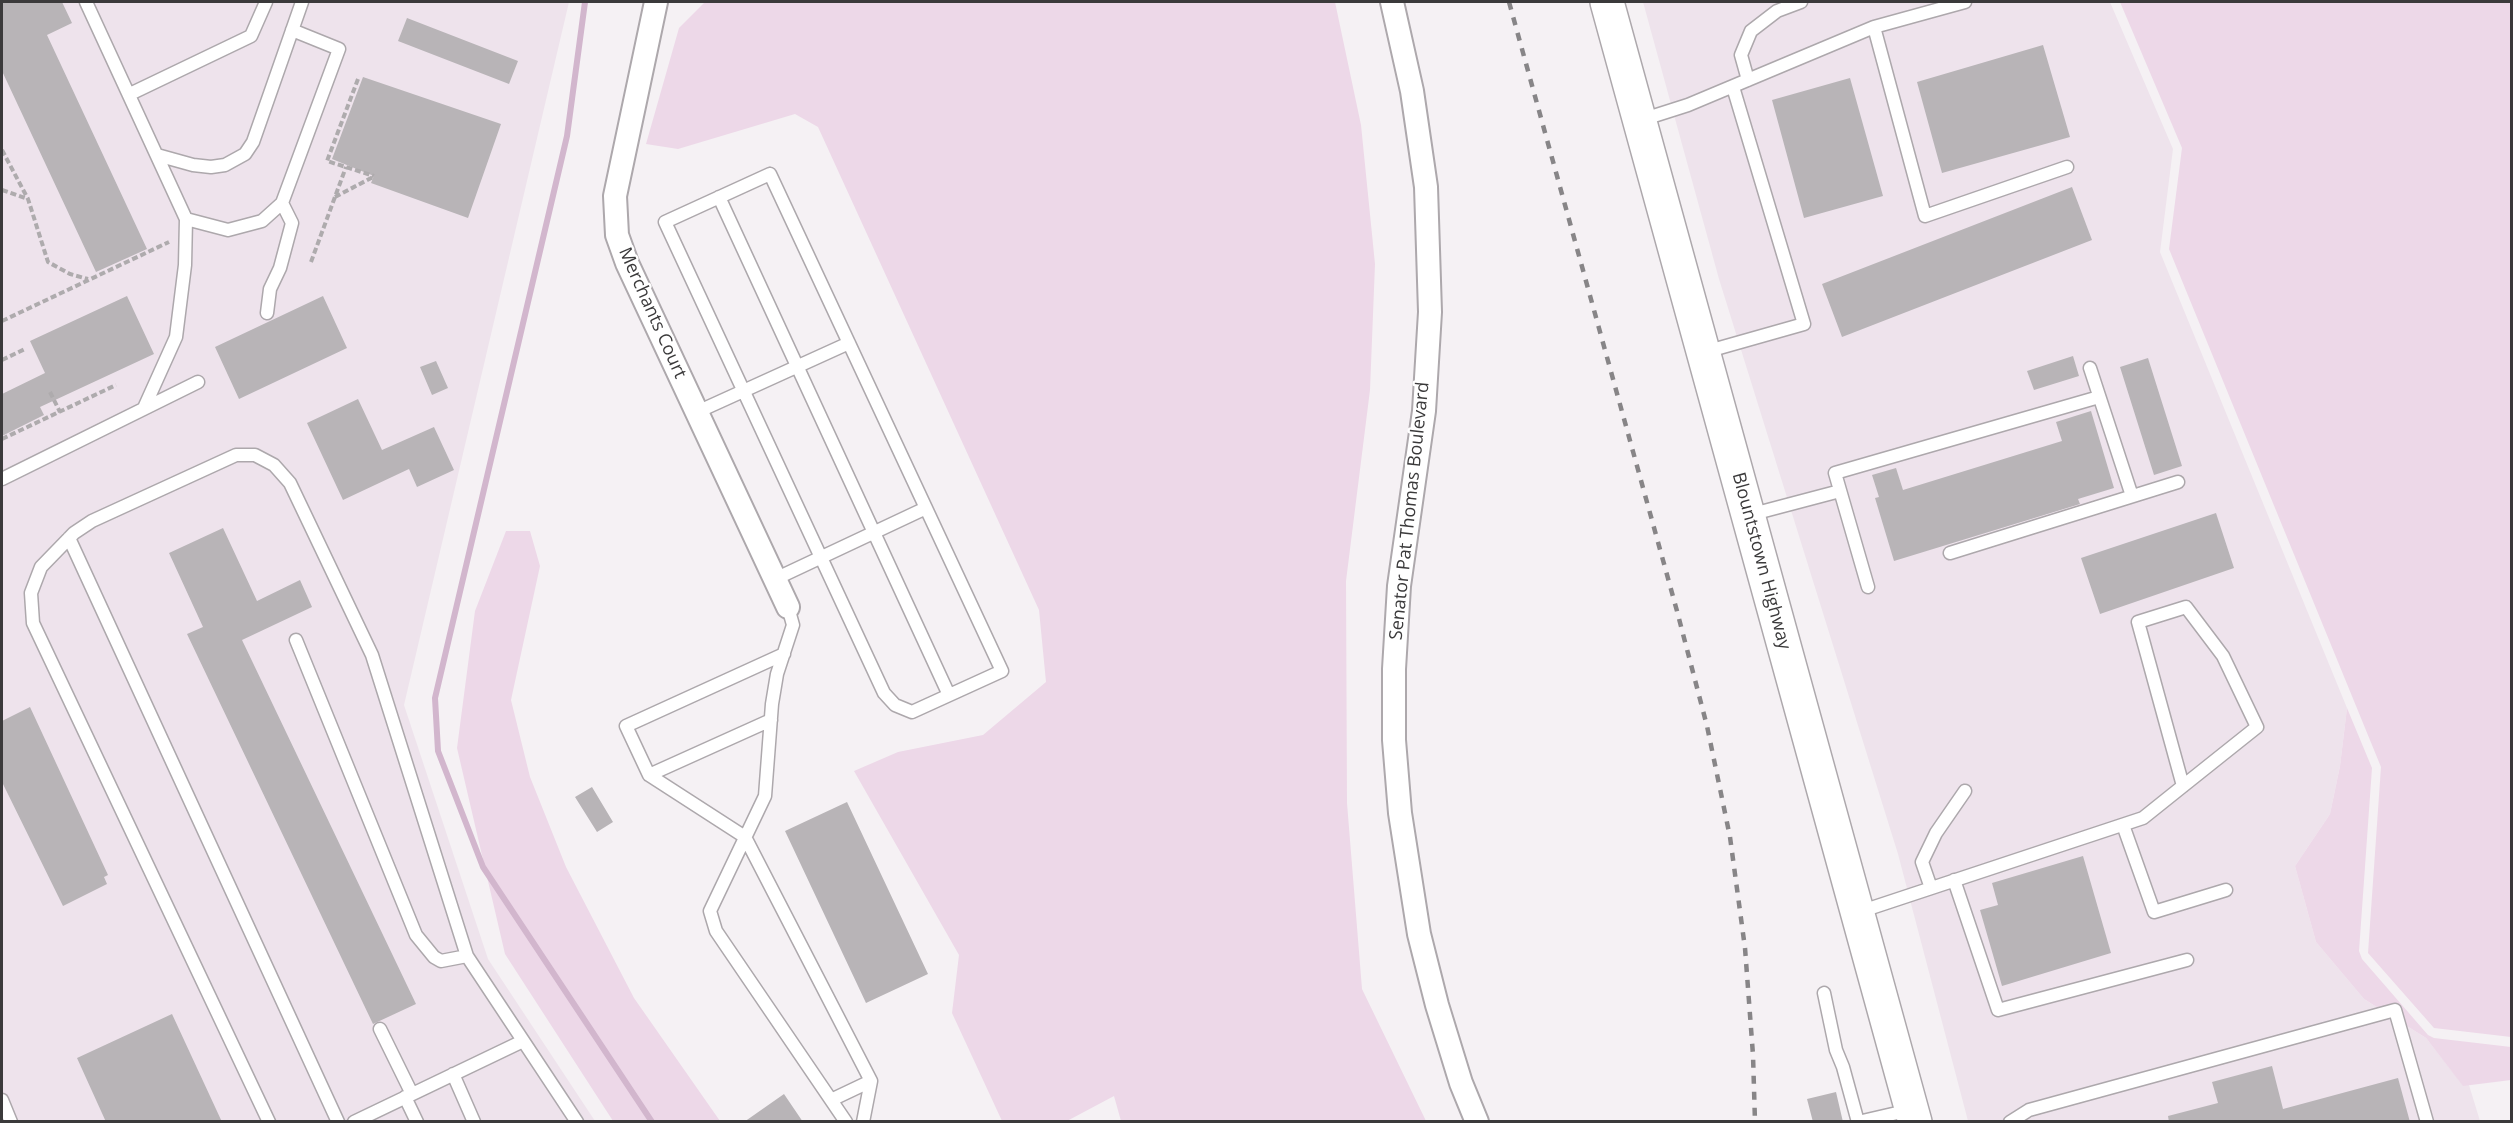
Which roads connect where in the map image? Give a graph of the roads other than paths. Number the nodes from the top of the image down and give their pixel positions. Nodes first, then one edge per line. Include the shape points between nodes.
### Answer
1 (86, 2) edge
2 (266, 2) edge
3 (302, 2) edge
4 (656, 2) edge
5 (1392, 2) edge
6 (1607, 2) edge
7 (1801, 2) edge
8 (1965, 2) edge
9 (1874, 27) junction
10 (292, 30) junction
11 (1748, 80) junction
12 (1733, 87) junction
13 (130, 94) junction
14 (1640, 121) junction
15 (157, 155) junction
16 (2067, 167) dead end
17 (719, 197) junction
18 (282, 203) junction
19 (186, 219) junction
20 (267, 313) dead end
21 (849, 343) junction
22 (1704, 352) junction
23 (797, 366) junction
24 (2090, 368) dead end
25 (198, 382) dead end
26 (744, 391) junction
27 (2099, 397) junction
28 (144, 408) junction
29 (697, 412) junction
30 (2, 478) edge
31 (2178, 482) dead end
32 (1840, 491) junction
33 (2132, 496) junction
34 (926, 508) junction
35 (1749, 515) junction
36 (874, 532) junction
37 (69, 538) junction
38 (1950, 553) dead end
39 (821, 557) junction
40 (775, 579) junction
41 (1868, 587) dead end
42 (788, 606) joint
43 (296, 640) dead end
44 (784, 654) junction
45 (949, 695) junction
46 (771, 720) junction
47 (649, 775) junction
48 (2183, 786) junction
49 (1965, 791) dead end
50 (2123, 825) junction
51 (745, 837) junction
52 (1954, 880) junction
53 (1930, 888) junction
54 (2226, 890) dead end
55 (1857, 912) junction
56 (467, 956) junction
57 (2187, 960) dead end
58 (1824, 993) dead end
59 (380, 1029) dead end
60 (523, 1041) junction
61 (453, 1074) junction
62 (871, 1082) junction
63 (408, 1096) junction
64 (2, 1100) edge
65 (831, 1100) junction
66 (1913, 1116) edge
67 (11, 1122) edge
68 (269, 1122) edge
69 (338, 1122) edge
70 (354, 1122) edge
71 (417, 1122) edge
72 (474, 1122) edge
73 (577, 1122) edge
74 (846, 1122) edge
75 (862, 1122) edge
76 (1477, 1122) edge
77 (1858, 1122) edge
78 (2010, 1122) edge
79 (2427, 1122) edge

1 - 13 lane
2 - 13 lane via 251,36
3 - 10 lane
4 - 29 street, Merchants Court via 614,213 627,263
5 - 76 street, Senator Pat Thomas Boulevard via 1412,91 1426,187 1430,312 1424,411 1399,586 1394,740 1400,813 1419,934 1461,1083
6 - 14 main road, Blountstown Highway
7 - 11 lane via 1777,11 1751,32 1741,55
8 - 9 lane
9 - 11 lane
9 - 16 lane via 1925,216
10 - 15 lane via 253,142 245,154 225,165 211,167
10 - 18 lane via 339,49
11 - 12 lane
12 - 14 lane
12 - 22 lane via 1804,324
13 - 15 lane
14 - 22 main road, Blountstown Highway
15 - 19 lane
17 - 21 lane via 770,174
17 - 23 lane
17 - 26 lane via 665,222
18 - 19 lane via 262,221 228,230
18 - 20 lane via 292,223 270,289
19 - 28 lane via 176,337
21 - 23 lane
21 - 34 lane
22 - 35 main road, Blountstown Highway
23 - 26 lane
23 - 36 lane
24 - 27 lane
25 - 28 lane
26 - 29 lane
26 - 39 lane
27 - 32 lane via 1835,473
27 - 33 lane
28 - 30 lane
29 - 40 street, Merchants Court
31 - 33 lane
32 - 35 lane
32 - 41 lane
33 - 38 lane
34 - 36 lane
34 - 45 lane via 1002,671
35 - 55 main road, Blountstown Highway
36 - 39 lane
36 - 45 lane
37 - 56 lane via 92,521 236,455 255,455 274,465 290,483 372,655
37 - 68 lane via 41,567 31,593 33,622
37 - 69 lane
39 - 40 lane
39 - 45 lane via 885,693 895,705 912,712
40 - 42 street, Merchants Court
42 - 44 lane via 793,625
43 - 56 lane via 416,935 441,961
44 - 46 lane via 777,674
44 - 47 lane via 626,726
46 - 47 lane
46 - 51 lane via 765,796
47 - 51 lane
48 - 48 lane via 2138,622 2186,607 2223,656 2257,727
48 - 50 lane via 2143,818
49 - 53 lane via 1936,833 1922,862
50 - 52 lane
50 - 54 lane via 2154,912
51 - 62 lane
51 - 65 lane via 710,911 716,931
52 - 53 lane
52 - 57 lane via 1998,1010
53 - 55 lane
55 - 66 main road, Blountstown Highway
56 - 60 lane
58 - 77 lane
59 - 63 lane
60 - 61 lane
60 - 73 lane
61 - 63 lane
61 - 72 lane
62 - 65 lane
62 - 75 lane
63 - 70 lane
63 - 71 lane
64 - 67 lane
65 - 74 lane
66 - 77 lane
78 - 79 lane via 2029,1110 2395,1010

